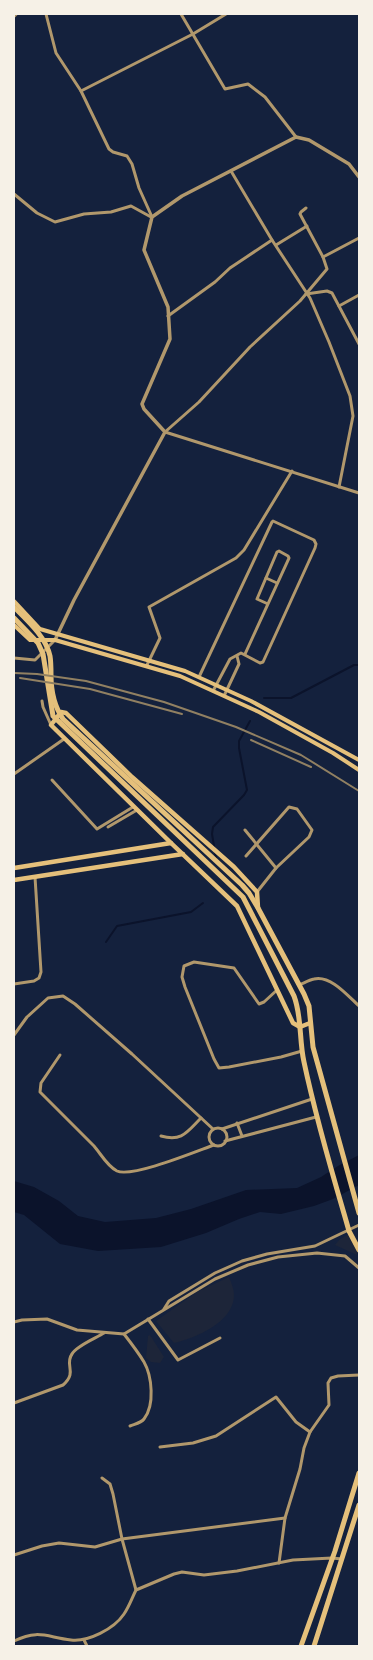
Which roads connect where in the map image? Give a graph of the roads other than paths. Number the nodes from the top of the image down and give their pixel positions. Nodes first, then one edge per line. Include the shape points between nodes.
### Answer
1 (46, 14) edge
2 (181, 14) edge
3 (226, 14) edge
4 (221, 15) edge
5 (193, 34) junction
6 (81, 90) junction
7 (296, 137) junction
8 (231, 171) junction
9 (359, 177) edge
10 (14, 194) edge
11 (306, 208) dead end
12 (152, 217) junction
13 (306, 226) junction
14 (359, 238) edge
15 (272, 240) junction
16 (276, 245) junction
17 (323, 257) junction
18 (306, 294) junction
19 (359, 295) edge
20 (339, 306) junction
21 (168, 316) junction
22 (359, 344) edge
23 (165, 432) junction
24 (292, 471) junction
25 (339, 486) junction
26 (359, 493) edge
27 (266, 578) junction
28 (277, 583) junction
29 (14, 601) edge
30 (268, 604) junction
31 (14, 608) edge
32 (14, 618) edge
33 (14, 625) edge
34 (59, 634) junction
35 (55, 640) junction
36 (244, 654) junction
37 (237, 656) junction
38 (14, 658) edge
39 (150, 660) junction
40 (147, 665) junction
41 (199, 677) junction
42 (216, 685) junction
43 (227, 690) junction
44 (213, 691) junction
45 (224, 696) junction
46 (42, 701) dead end
47 (251, 701) junction
48 (248, 707) junction
49 (267, 710) junction
50 (264, 715) junction
51 (51, 725) junction
52 (64, 740) junction
53 (359, 760) edge
54 (359, 770) edge
55 (14, 774) edge
56 (52, 780) dead end
57 (133, 806) junction
58 (137, 810) junction
59 (108, 827) dead end
60 (245, 830) dead end
61 (170, 843) junction
62 (257, 844) junction
63 (183, 854) junction
64 (246, 856) dead end
65 (14, 868) edge
66 (276, 868) junction
67 (35, 877) junction
68 (14, 880) edge
69 (257, 892) junction
70 (258, 908) junction
71 (14, 984) edge
72 (299, 985) junction
73 (277, 990) junction
74 (359, 1006) edge
75 (310, 1023) junction
76 (300, 1027) junction
77 (14, 1035) edge
78 (302, 1052) junction
79 (60, 1056) dead end
80 (312, 1099) junction
81 (316, 1117) junction
82 (201, 1118) junction
83 (237, 1123) junction
84 (213, 1129) junction
85 (222, 1129) junction
86 (161, 1136) dead end
87 (242, 1136) junction
88 (225, 1141) junction
89 (214, 1144) junction
90 (358, 1210) edge
91 (359, 1225) edge
92 (349, 1230) junction
93 (359, 1250) edge
94 (359, 1268) edge
95 (164, 1310) junction
96 (148, 1319) junction
97 (14, 1322) edge
98 (104, 1333) junction
99 (124, 1334) junction
100 (220, 1338) dead end
101 (359, 1375) edge
102 (14, 1403) edge
103 (130, 1426) dead end
104 (310, 1432) junction
105 (160, 1447) dead end
106 (359, 1473) edge
107 (102, 1478) dead end
108 (359, 1505) edge
109 (285, 1518) junction
110 (122, 1539) junction
111 (14, 1555) edge
112 (332, 1558) junction
113 (342, 1559) junction
114 (279, 1563) junction
115 (136, 1590) junction
116 (84, 1640) junction
117 (14, 1641) edge
118 (87, 1646) edge
119 (301, 1646) edge
120 (314, 1646) edge

1 - 6 street via 56,53
2 - 5 street
3 - 4 street
4 - 5 street
5 - 6 street
5 - 7 street via 225,89 248,84 265,97
6 - 12 street via 109,149 127,156 132,164
7 - 8 street
7 - 9 street via 309,140 349,164
8 - 12 street via 182,196
8 - 15 street
10 - 12 street via 37,213 55,222 131,206
11 - 13 street via 300,214
12 - 21 street via 144,250 168,307
13 - 16 street
13 - 17 street
14 - 17 street
15 - 16 street
15 - 21 street via 230,268
16 - 18 street
17 - 18 street via 327,269
18 - 20 street via 327,291 332,293
18 - 23 street via 250,347 199,402
18 - 25 street via 329,342 350,396 353,416
19 - 20 street
20 - 22 street
21 - 23 street via 170,339 142,404
23 - 24 street
23 - 34 street via 74,600
24 - 25 street
24 - 39 street via 247,545 236,558 149,607 160,635
25 - 26 street
27 - 28 street
27 - 28 street via 279,551 289,558
27 - 30 street via 257,598
28 - 30 street
29 - 34 main road via 40,629
30 - 36 street
31 - 70 highway via 45,643 50,657 56,709 63,718 249,893
32 - 76 highway via 38,643 43,654 54,716 243,897 294,996
33 - 35 main road via 30,640
34 - 35 street
34 - 39 main road
35 - 38 street via 35,660
35 - 40 main road
36 - 37 street
36 - 41 street via 260,663 263,662 316,546 314,540 273,521
37 - 42 street via 230,659
37 - 43 street via 239,664
39 - 40 street
39 - 41 main road
40 - 44 main road
41 - 42 main road
42 - 43 main road
42 - 44 street
43 - 45 street
43 - 47 main road
44 - 45 main road
45 - 48 main road
46 - 51 street
47 - 48 main road
47 - 49 main road
48 - 50 main road
49 - 50 main road
49 - 53 main road
50 - 54 main road
51 - 52 main road
51 - 69 main road via 61,712 66,713
52 - 55 street
52 - 57 main road
56 - 57 street via 98,829
57 - 58 main road
58 - 59 street
58 - 61 main road
60 - 62 street
61 - 63 main road
61 - 65 main road
62 - 64 street
62 - 66 street
62 - 66 street via 289,807 297,809 312,830 309,837
63 - 67 main road
63 - 73 main road via 237,906
66 - 69 street
67 - 68 main road
67 - 71 street via 41,972 39,978 34,981
69 - 70 main road
70 - 72 highway
72 - 74 street via 315,979 325,979 344,991
72 - 75 highway via 309,1006
73 - 76 main road via 293,1023
73 - 78 street via 259,1004 234,968 194,962 184,966 182,977 185,987 219,1068
75 - 76 main road
75 - 90 highway via 312,1047
76 - 78 highway
77 - 82 street via 27,1017 48,998 63,996 132,1054
78 - 80 highway
79 - 89 street via 41,1083 40,1092 116,1170 141,1170
80 - 81 highway
80 - 83 street
81 - 87 street
81 - 92 highway
82 - 84 street
82 - 86 street via 180,1138 171,1140
83 - 85 street
83 - 87 street
84 - 85 street
84 - 89 street via 209,1137
85 - 88 street via 226,1133
87 - 88 street
88 - 89 street via 219,1146
91 - 92 street
92 - 93 highway
92 - 95 street via 315,1246 242,1261 175,1296 168,1301
94 - 95 street via 346,1256 317,1253 278,1257 230,1272
95 - 96 street
96 - 99 street
96 - 100 street via 178,1360
97 - 98 street via 47,1319 77,1330
98 - 99 street
98 - 102 street via 72,1352 71,1374 63,1385
99 - 103 street via 149,1374 151,1396 148,1413 143,1420
101 - 104 street via 331,1378 328,1383 329,1405
104 - 105 street via 296,1422 276,1397 216,1436 193,1443
104 - 109 street
106 - 112 highway
107 - 110 street via 110,1484
108 - 113 highway
109 - 110 street
109 - 114 street
110 - 111 street via 95,1547 59,1543
110 - 115 street
112 - 113 street
112 - 114 street
112 - 119 highway
113 - 120 highway
114 - 115 street via 204,1575 182,1572
115 - 116 street via 124,1615 114,1624
116 - 117 street via 44,1634
116 - 118 street

